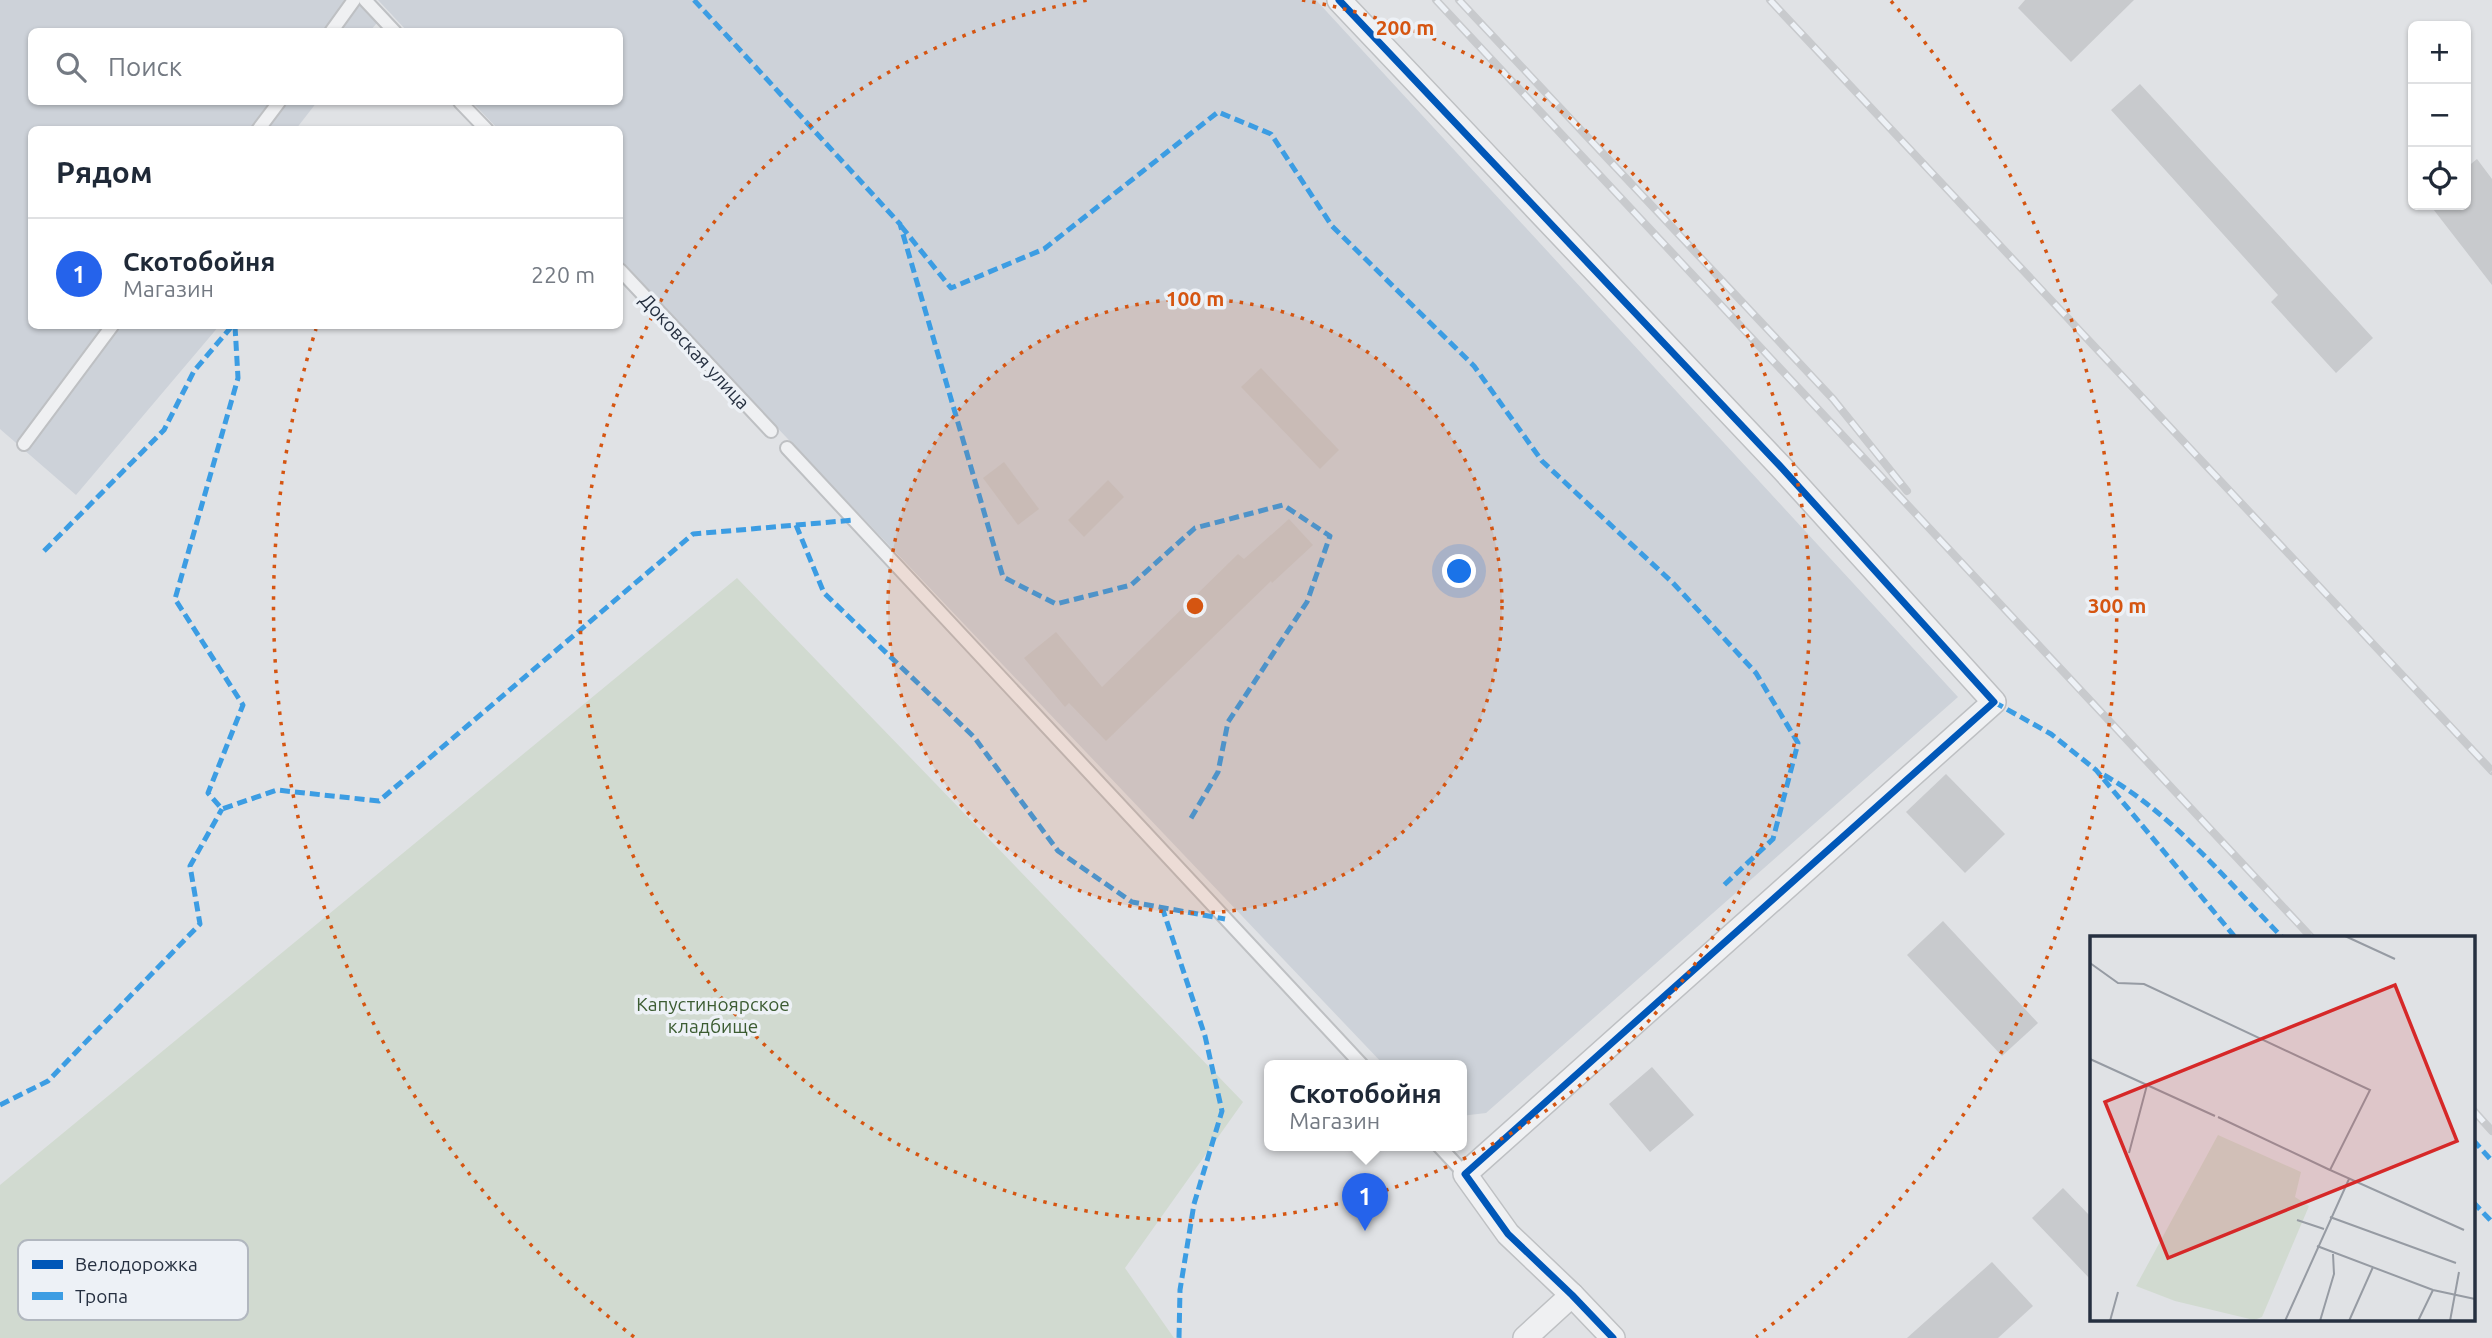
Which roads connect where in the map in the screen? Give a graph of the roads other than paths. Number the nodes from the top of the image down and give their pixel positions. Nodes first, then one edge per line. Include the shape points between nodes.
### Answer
1 (354, 0) edge
2 (365, 0) edge
3 (1339, 0) edge
4 (334, 28) edge
5 (390, 28) edge
6 (277, 105) edge
7 (463, 105) edge
8 (261, 126) edge
9 (483, 126) edge
10 (623, 273) edge
11 (110, 329) edge
12 (771, 431) dead end
13 (24, 443) dead end
14 (787, 448) dead end
15 (1357, 1060) edge
16 (1444, 1151) edge
17 (1465, 1174) junction
18 (1573, 1295) junction
19 (1525, 1338) edge
20 (1613, 1338) edge

1 - 4 lane
2 - 5 lane
3 - 17 street via 1780,466 1993,702
6 - 8 lane
7 - 9 lane
10 - 12 lane, Доковская улица
11 - 13 lane
14 - 15 lane
16 - 17 lane
17 - 18 street via 1508,1234
18 - 19 street
18 - 20 street

